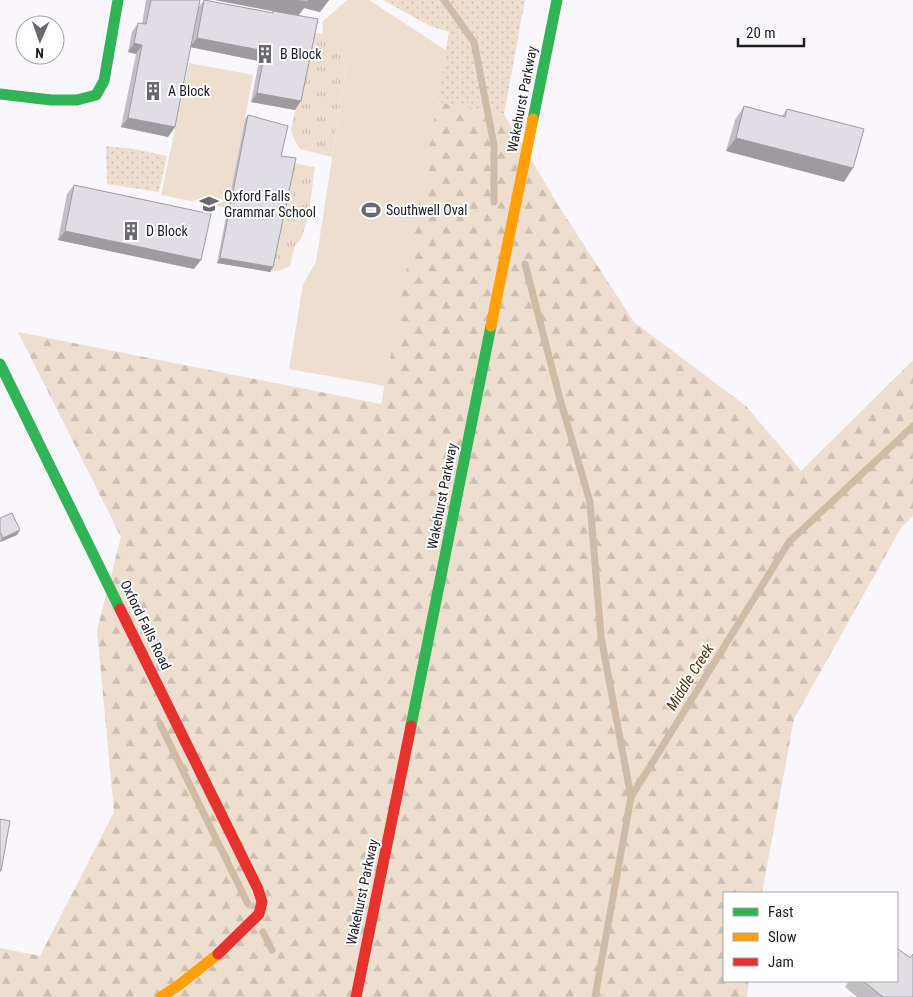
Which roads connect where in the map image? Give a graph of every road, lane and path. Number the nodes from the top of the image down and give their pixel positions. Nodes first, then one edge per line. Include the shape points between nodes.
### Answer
1 (118, 0) edge
2 (558, 0) edge
3 (0, 94) edge
4 (0, 364) edge
5 (161, 997) edge
6 (356, 997) edge

1 - 3 main road via 104,82 96,95 77,100 51,100
2 - 6 main road, Wakehurst Parkway
4 - 5 main road, Oxford Falls Road via 262,902 259,914 220,952

